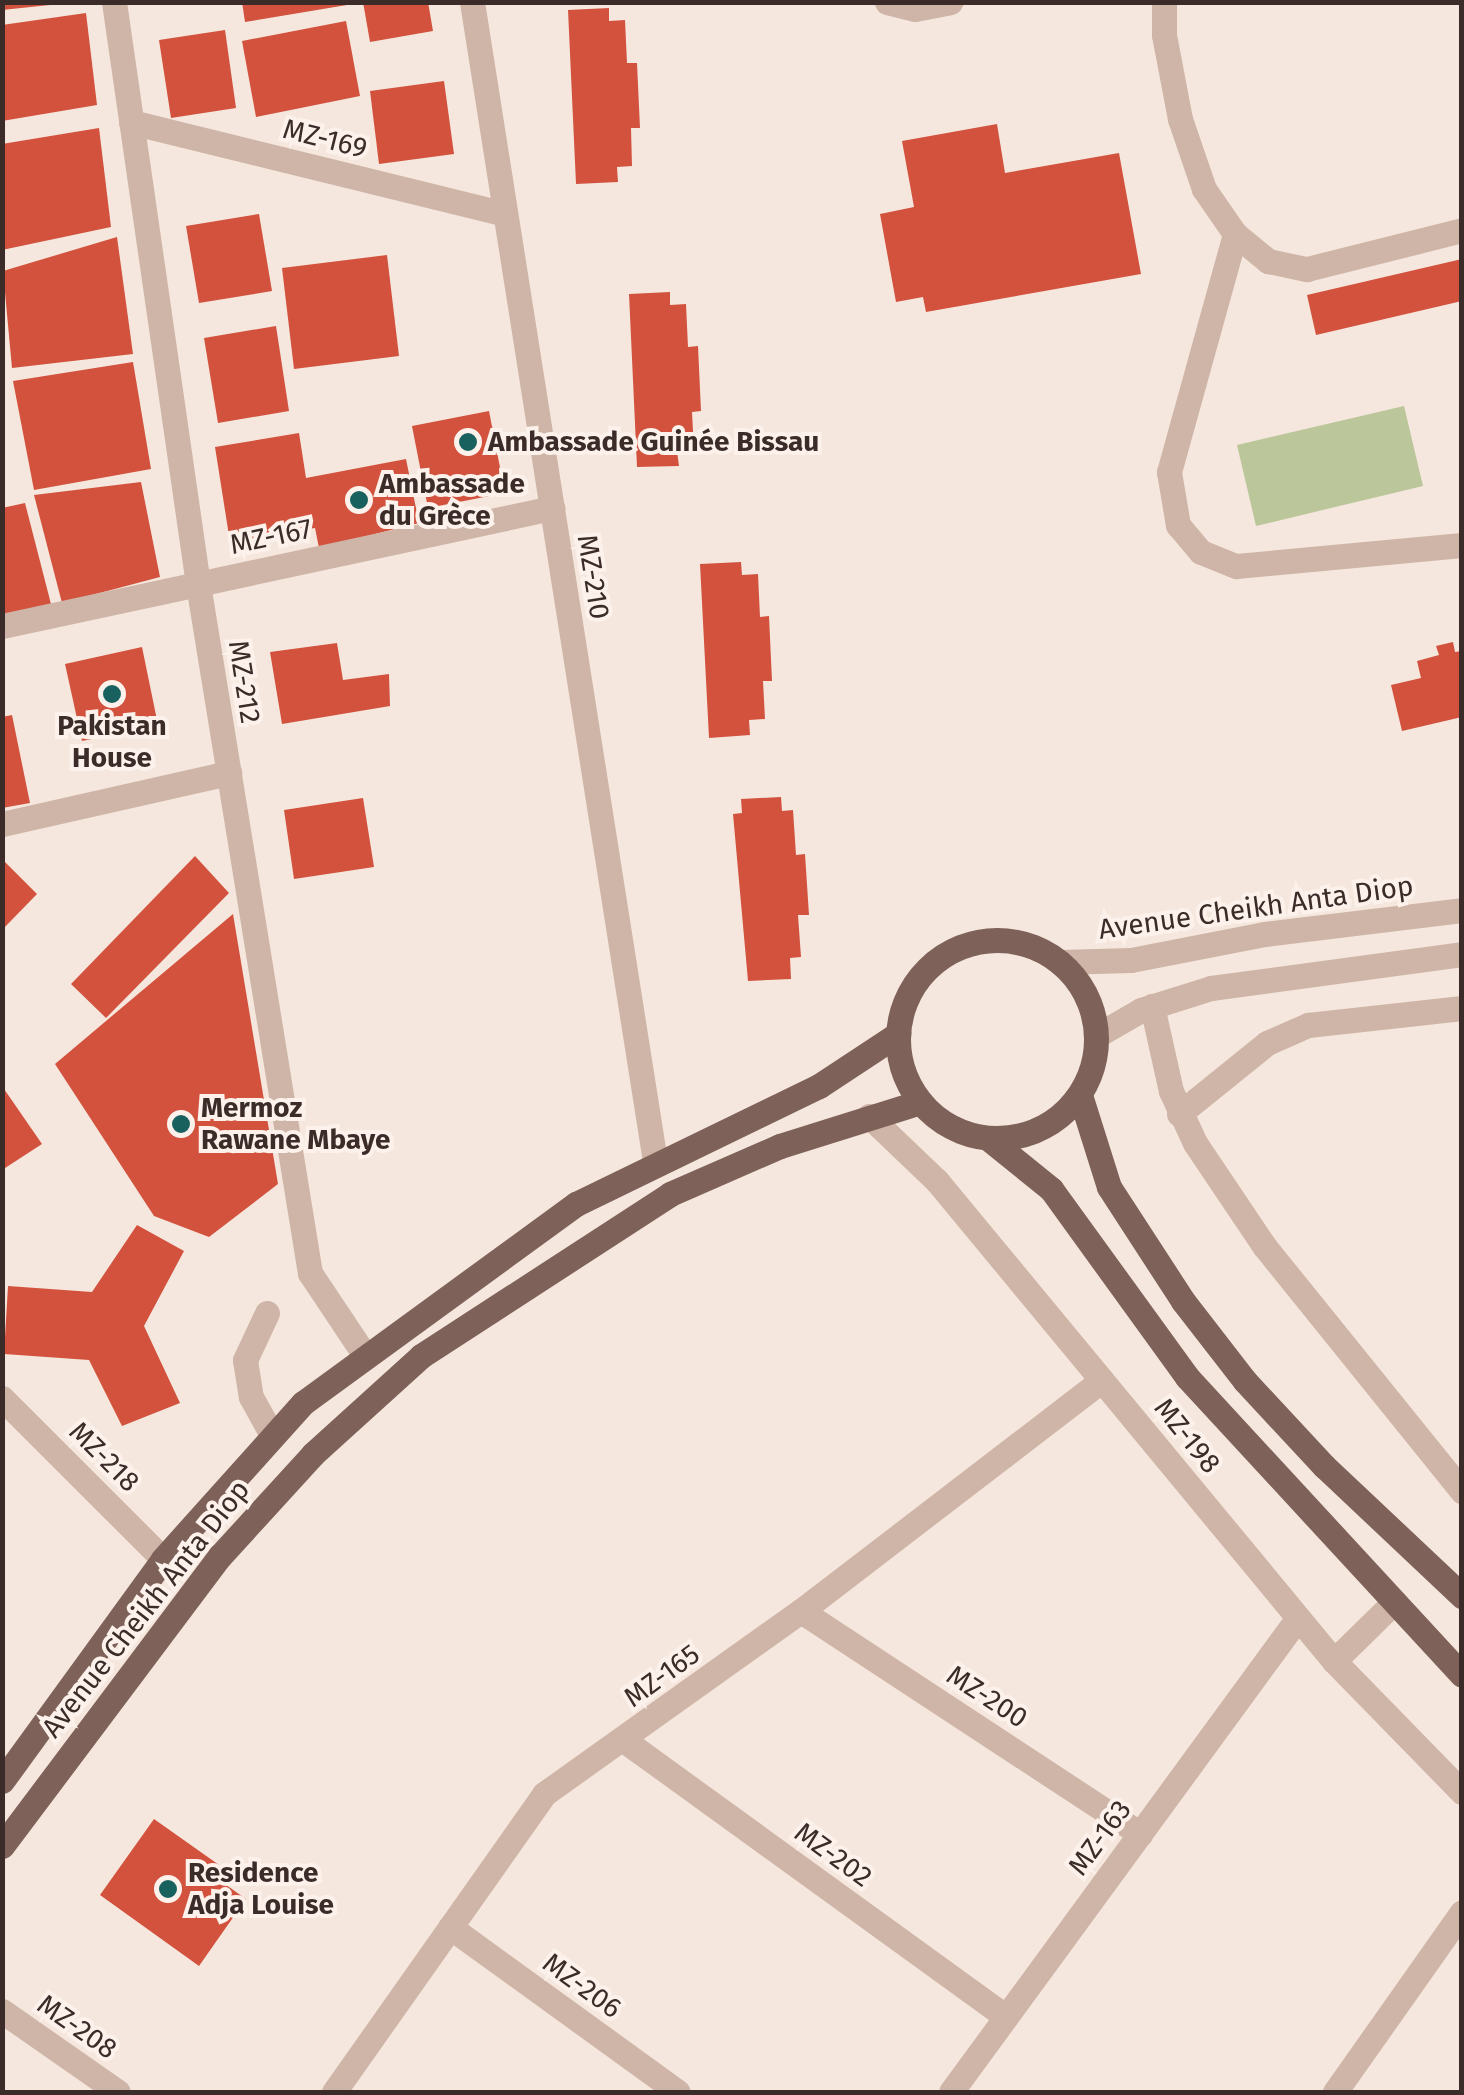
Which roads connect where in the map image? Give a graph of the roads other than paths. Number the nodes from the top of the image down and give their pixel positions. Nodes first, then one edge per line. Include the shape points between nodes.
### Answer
1 (114, 2) edge
2 (472, 2) edge
3 (887, 2) edge
4 (950, 2) edge
5 (1164, 2) edge
6 (131, 122) junction
7 (505, 214) junction
8 (1462, 230) edge
9 (1235, 234) junction
10 (552, 508) junction
11 (1462, 545) edge
12 (198, 584) junction
13 (2, 626) edge
14 (229, 773) junction
15 (2, 824) edge
16 (1462, 910) edge
17 (1462, 954) edge
18 (1059, 962) junction
19 (1152, 1006) junction
20 (1462, 1008) edge
21 (898, 1034) junction
22 (1096, 1036) junction
23 (1080, 1095) junction
24 (920, 1102) junction
25 (1179, 1114) junction
26 (869, 1116) junction
27 (988, 1139) junction
28 (655, 1161) junction
29 (267, 1313) dead end
30 (364, 1354) junction
31 (1102, 1380) junction
32 (2, 1398) edge
33 (272, 1436) junction
34 (1462, 1491) edge
35 (163, 1559) junction
36 (1462, 1596) edge
37 (1394, 1602) junction
38 (801, 1611) junction
39 (1297, 1618) junction
40 (1334, 1661) junction
41 (1462, 1675) edge
42 (625, 1741) junction
43 (2, 1780) edge
44 (1462, 1792) edge
45 (1140, 1834) junction
46 (2, 1846) edge
47 (1462, 1912) edge
48 (450, 1927) junction
49 (2, 2010) edge
50 (1006, 2017) junction
51 (118, 2092) edge
52 (334, 2092) edge
53 (678, 2092) edge
54 (951, 2092) edge
55 (1335, 2092) edge

1 - 6 street, MZ-212
2 - 7 street, MZ-210
3 - 4 street via 915,9
5 - 9 street via 1180,119 1204,189
6 - 7 street, MZ-169
6 - 12 street, MZ-212
7 - 10 street, MZ-210
8 - 9 street via 1307,269 1268,261
9 - 11 street via 1169,472 1178,526 1201,552 1236,566
10 - 12 street, MZ-167
10 - 28 street, MZ-210
12 - 13 street, MZ-167
12 - 14 street, MZ-212
14 - 15 street
14 - 30 street, MZ-212 via 310,1272
16 - 18 street, Avenue Cheikh Anta Diop via 1265,934 1131,960
17 - 19 street via 1300,972
18 - 21 main road via 1032,946 970,943 919,976
18 - 22 main road via 1091,1008
19 - 22 street
19 - 25 street
20 - 25 street via 1308,1025 1267,1043
21 - 24 main road via 899,1058
21 - 28 main road, Avenue Cheikh Anta Diop via 810,1090
22 - 23 main road
23 - 27 main road via 1040,1130
23 - 36 main road via 1109,1187 1183,1302 1324,1466
24 - 26 main road, Avenue Cheikh Anta Diop
24 - 27 main road via 939,1120
25 - 34 street via 1266,1246
26 - 31 street, MZ-198 via 937,1181
26 - 46 main road, Avenue Cheikh Anta Diop via 751,1156 670,1194 420,1356 313,1454 220,1556
27 - 37 main road via 1051,1189 1187,1376
28 - 30 main road, Avenue Cheikh Anta Diop via 540,1227
29 - 33 street via 245,1360 251,1397
30 - 33 main road, Avenue Cheikh Anta Diop
31 - 38 street, MZ-165
31 - 39 street, MZ-198
32 - 35 street, MZ-218
33 - 35 main road, Avenue Cheikh Anta Diop
35 - 43 main road, Avenue Cheikh Anta Diop
37 - 40 street
37 - 41 main road
38 - 42 street, MZ-165
38 - 45 street, MZ-200
39 - 40 street, MZ-198
39 - 45 street, MZ-163
40 - 44 street, MZ-198
42 - 48 street, MZ-165 via 544,1794
42 - 50 street, MZ-202
45 - 50 street, MZ-163
47 - 55 street
48 - 52 street, MZ-165
48 - 53 street, MZ-206
49 - 51 street, MZ-208
50 - 54 street, MZ-163

